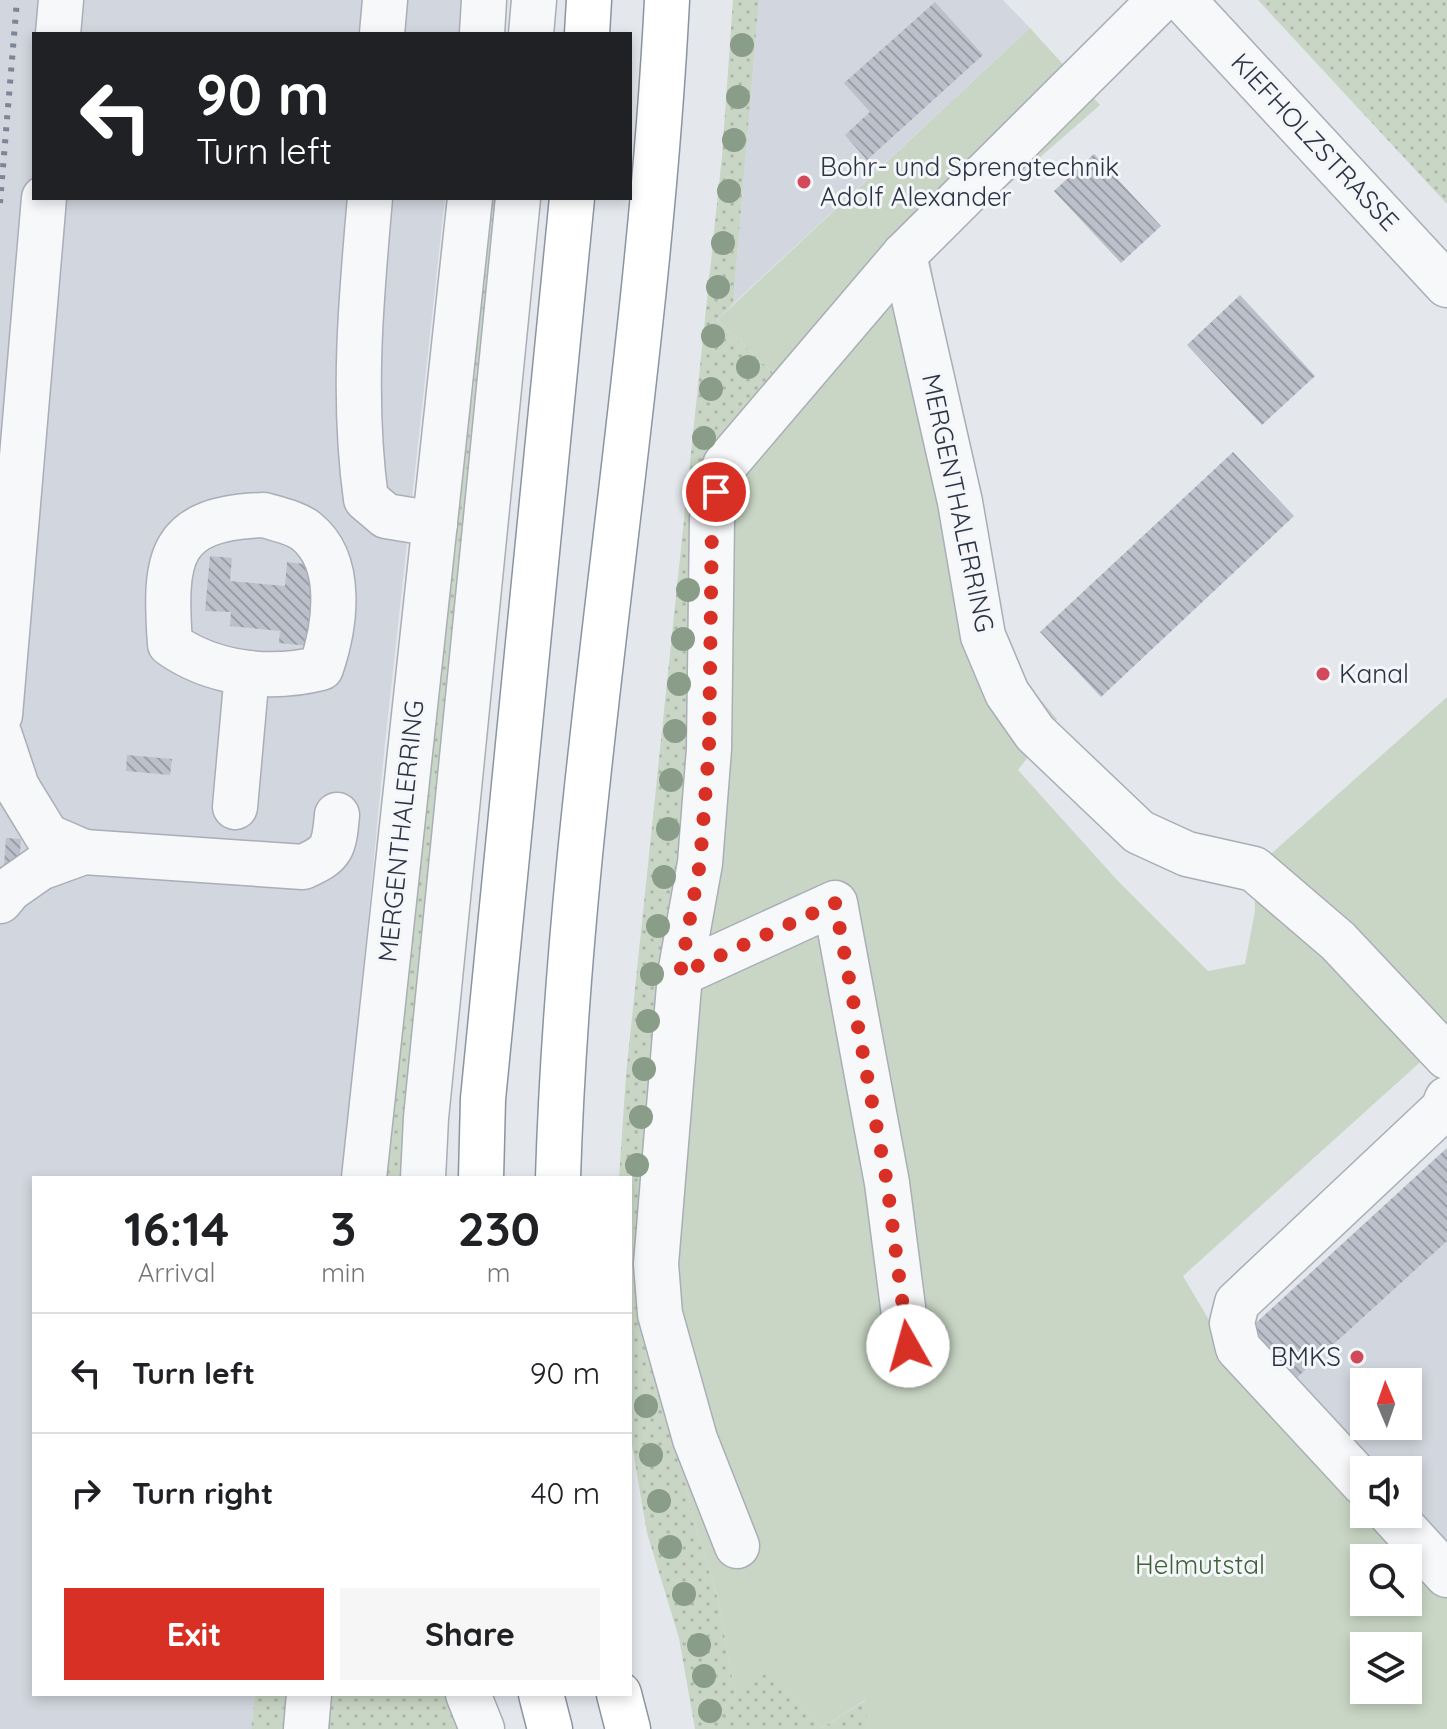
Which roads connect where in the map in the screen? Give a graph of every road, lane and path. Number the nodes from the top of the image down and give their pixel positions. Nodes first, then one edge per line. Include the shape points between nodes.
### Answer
1 (61, 0) edge
2 (385, 0) edge
3 (484, 0) edge
4 (534, 0) edge
5 (589, 0) edge
6 (667, 0) edge
7 (1160, 0) edge
8 (1183, 0) edge
9 (58, 32) edge
10 (382, 32) edge
11 (482, 32) edge
12 (531, 32) edge
13 (587, 32) edge
14 (44, 200) edge
15 (370, 200) edge
16 (470, 200) edge
17 (518, 200) edge
18 (572, 200) edge
19 (904, 255) junction
20 (1447, 285) edge
21 (435, 524) junction
22 (247, 673) dead end
23 (0, 715) edge
24 (0, 736) edge
25 (235, 807) dead end
26 (337, 815) dead end
27 (84, 852) junction
28 (0, 901) edge
29 (680, 974) junction
30 (1447, 1057) edge
31 (1447, 1099) edge
32 (364, 1176) edge
33 (423, 1176) edge
34 (481, 1176) edge
35 (558, 1176) edge
36 (908, 1346) dead end
37 (1350, 1469) edge
38 (1404, 1528) edge
39 (737, 1546) dead end
40 (1447, 1575) edge
41 (309, 1696) edge
42 (469, 1696) edge
43 (542, 1696) edge
44 (620, 1696) edge
45 (306, 1729) edge
46 (482, 1729) edge
47 (550, 1729) edge
48 (628, 1729) edge

1 - 9 street
2 - 10 street
3 - 11 street
4 - 12 street
5 - 13 highway
6 - 35 highway via 636,368 592,738
7 - 19 street
8 - 20 street, KIEFHOLZSTRASSE
14 - 23 street
15 - 21 street via 359,328 359,452 366,499 386,516
16 - 21 street, MERGENTHALERRING
17 - 33 street
18 - 34 highway via 485,1083
19 - 29 street via 725,465 712,519 709,749 700,863
19 - 30 street, MERGENTHALERRING via 960,502 983,636 1007,693 1035,733 1139,832 1187,854 1254,869 1338,941
21 - 32 street, MERGENTHALERRING
22 - 25 street
24 - 27 street via 17,787 47,836
26 - 27 street via 334,843 325,857 303,867
27 - 28 street via 40,868
29 - 36 street via 835,903 887,1183
29 - 39 street via 656,1264 660,1314 695,1439
31 - 37 street via 1443,1109 1237,1303 1232,1323 1238,1348
38 - 40 street
41 - 45 street
42 - 46 street
43 - 47 highway
44 - 48 highway

